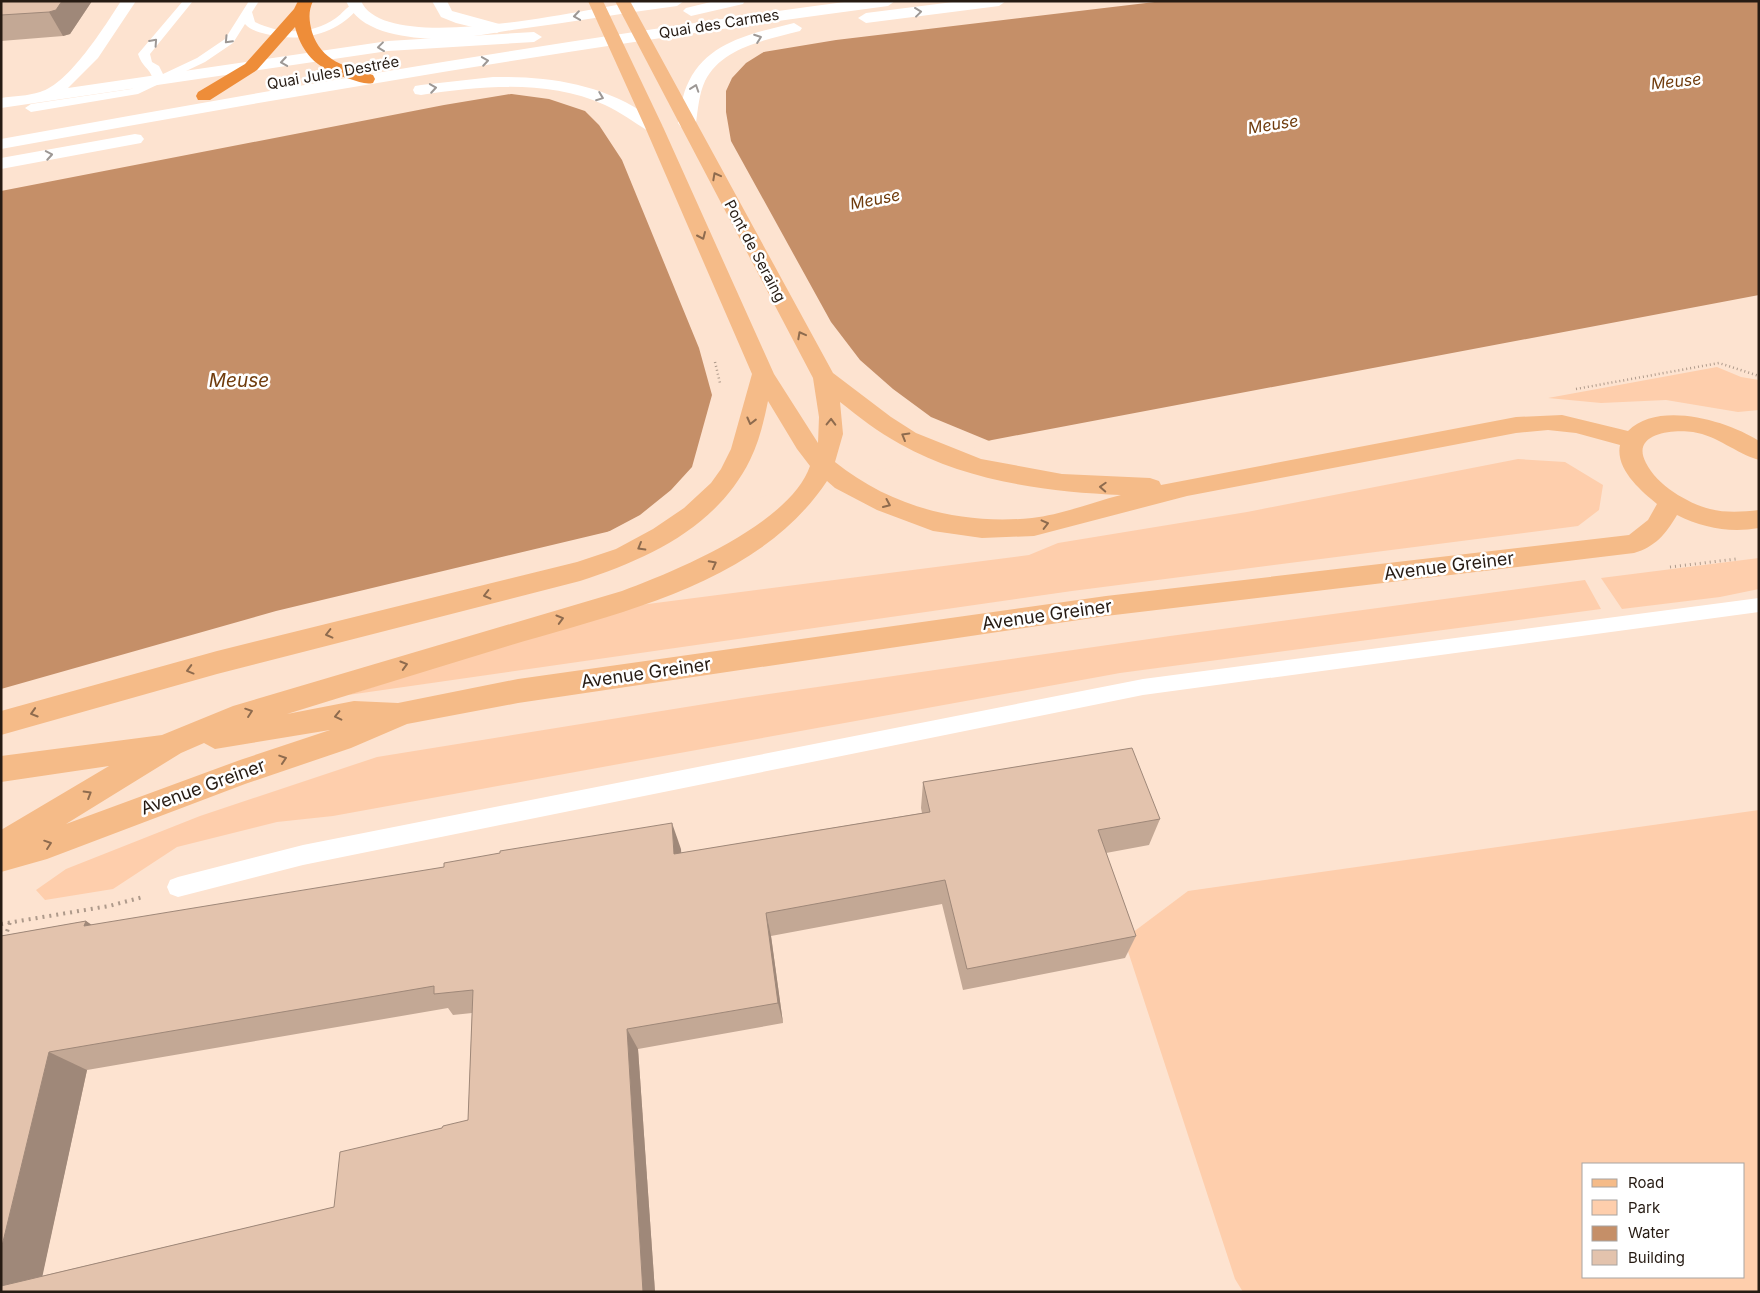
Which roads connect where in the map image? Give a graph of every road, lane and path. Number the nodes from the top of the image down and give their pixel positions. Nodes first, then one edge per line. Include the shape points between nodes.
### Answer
1 (129, 1) edge
2 (188, 1) edge
3 (254, 1) edge
4 (439, 1) edge
5 (594, 1) edge
6 (622, 1) edge
7 (677, 1) edge
8 (738, 1) edge
9 (835, 1) edge
10 (888, 1) edge
11 (999, 1) edge
12 (354, 4) edge
13 (304, 6) edge
14 (813, 11) junction
15 (248, 13) junction
16 (666, 16) joint
17 (497, 28) junction
18 (278, 35) junction
19 (304, 35) junction
20 (534, 37) junction
21 (642, 38) junction
22 (94, 55) junction
23 (317, 57) junction
24 (251, 67) junction
25 (339, 71) junction
26 (157, 74) junction
27 (367, 79) junction
28 (85, 91) junction
29 (404, 92) dead end
30 (204, 96) junction
31 (1, 103) edge
32 (37, 103) junction
33 (1, 112) edge
34 (687, 123) junction
35 (654, 127) junction
36 (1, 133) edge
37 (147, 137) dead end
38 (1, 144) edge
39 (1, 164) edge
40 (714, 360) dead end
41 (763, 374) junction
42 (824, 378) junction
43 (721, 387) dead end
44 (1759, 430) edge
45 (1721, 431) junction
46 (1634, 441) junction
47 (1759, 452) edge
48 (822, 465) junction
49 (1187, 487) junction
50 (1671, 502) junction
51 (1756, 524) edge
52 (1739, 559) dead end
53 (1670, 567) dead end
54 (1759, 605) edge
55 (404, 714) junction
56 (1, 723) edge
57 (171, 744) junction
58 (1, 769) edge
59 (1, 847) edge
60 (1, 858) edge
61 (178, 887) dead end
62 (109, 906) dead end
63 (10, 922) junction
64 (1, 924) edge
65 (3, 946) edge

1 - 22 main road
26 -> 2 lane via 144,54
3 - 15 lane
4 - 17 main road via 446,14
5 - 35 main road
6 - 21 main road, Pont de Seraing
7 -> 17 main road
8 - 16 main road, Quai des Carmes
9 - 14 main road
10 - 14 main road, Quai des Carmes
34 -> 11 main road via 697,81 714,58 746,42 795,28
12 - 17 main road via 364,16 400,31 442,33
12 - 19 lane via 346,18 334,26
13 - 18 highway
13 - 19 highway
14 - 21 main road, Quai des Carmes
15 - 18 lane via 250,24 263,32
15 -> 26 lane via 229,42 201,60
16 - 20 main road, Quai Jules Destrée
18 - 19 lane
18 - 24 highway
19 - 23 highway via 308,47
20 -> 23 main road via 388,46
20 - 25 main road, Quai Jules Destrée
27 -> 21 main road, Quai Jules Destrée
21 - 34 main road, Pont de Seraing
22 - 28 main road
22 - 32 main road via 60,87
23 -> 24 main road
23 - 25 highway
24 - 26 main road
24 - 30 highway
25 - 27 highway
25 - 30 main road, Quai Jules Destrée
26 - 28 main road
26 - 32 lane via 134,92
27 - 38 main road, Quai Jules Destrée
28 - 32 main road
29 -> 35 main road via 480,82 554,84 613,102
30 - 36 main road, Quai Jules Destrée
31 - 32 main road
32 - 33 main road
42 -> 34 main road, Pont de Seraing
35 -> 41 main road
39 -> 37 main road
40 - 43 path
41 - 48 main road
41 -> 56 main road via 747,437 723,486 683,521 630,554 580,571 82,698
48 -> 42 main road via 832,420
49 -> 42 main road via 1105,487 1048,482 949,457 894,430
44 - 45 main road
45 - 46 main road via 1698,425 1657,425 1642,431
45 - 47 main road
46 - 49 main road via 1572,423 1542,421
46 - 50 main road via 1631,454 1636,470
48 -> 49 main road via 844,482 886,504 933,522 982,529 1034,527
57 -> 48 main road via 270,705 628,599 675,582 712,565 773,526 807,491
50 - 51 main road via 1706,516
50 - 55 main road, Avenue Greiner via 1651,535 1634,544 1106,606 518,692
52 - 53 path
54 - 61 lane via 1143,687 303,855
55 -> 57 main road, Avenue Greiner via 354,713
60 -> 55 main road, Avenue Greiner via 47,845
57 - 58 main road, Avenue Greiner
59 -> 57 main road
62 - 63 path
63 - 64 path
63 - 65 path

